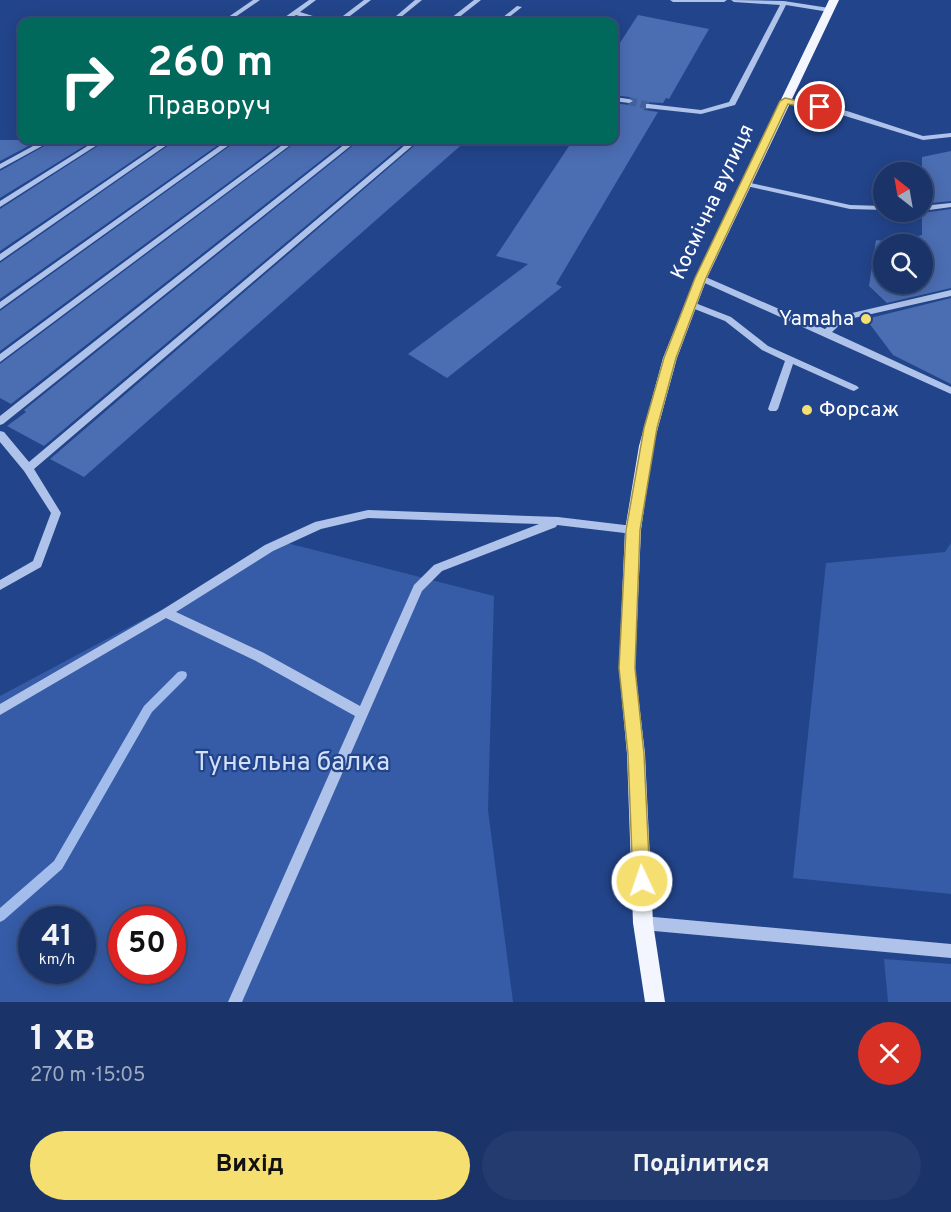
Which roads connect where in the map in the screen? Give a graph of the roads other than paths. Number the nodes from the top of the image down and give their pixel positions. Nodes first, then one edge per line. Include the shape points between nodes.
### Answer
1 (257, 0) edge
2 (313, 0) edge
3 (368, 0) edge
4 (419, 0) edge
5 (478, 0) edge
6 (673, 0) edge
7 (724, 0) edge
8 (734, 0) edge
9 (784, 3) junction
10 (831, 5) edge
11 (519, 7) dead end
12 (295, 13) junction
13 (230, 18) edge
14 (287, 18) edge
15 (313, 18) edge
16 (343, 18) edge
17 (397, 18) edge
18 (454, 18) edge
19 (505, 18) edge
20 (618, 100) edge
21 (629, 101) tunnel mouth
22 (785, 101) junction
23 (649, 105) tunnel mouth
24 (951, 135) edge
25 (42, 144) edge
26 (94, 144) edge
27 (164, 144) edge
28 (226, 144) edge
29 (288, 144) edge
30 (349, 144) edge
31 (410, 144) edge
32 (0, 167) edge
33 (745, 183) junction
34 (0, 205) edge
35 (951, 205) edge
36 (933, 207) edge
37 (873, 208) edge
38 (0, 258) edge
39 (700, 278) junction
40 (951, 293) edge
41 (690, 304) junction
42 (0, 306) edge
43 (826, 333) junction
44 (0, 359) edge
45 (790, 359) junction
46 (854, 388) dead end
47 (951, 391) edge
48 (773, 409) dead end
49 (0, 421) edge
50 (0, 435) edge
51 (27, 468) junction
52 (558, 521) junction
53 (633, 530) junction
54 (0, 585) edge
55 (166, 613) junction
56 (0, 710) edge
57 (361, 713) junction
58 (643, 923) junction
59 (951, 951) edge
60 (235, 1002) edge
61 (655, 1002) edge

1 - 13 street
2 - 12 street
3 - 16 street
4 - 17 street
5 - 18 street
6 - 7 street
8 - 9 street
9 - 10 street
9 - 23 street via 732,103 701,112
10 - 22 main road, Космічна вулиця
11 - 19 street
12 - 14 street
12 - 15 street
20 - 21 street
22 - 24 street via 836,111 923,138
22 - 33 main road, Космічна вулиця
25 - 32 street
26 - 34 street
27 - 38 street
28 - 42 street
29 - 44 street
30 - 49 street
31 - 51 street
33 - 37 street via 850,207
33 - 39 main road, Космічна вулиця
35 - 36 street
39 - 41 main road, Космічна вулиця
39 - 43 street
40 - 43 street via 842,318
41 - 45 street via 728,319 765,348
41 - 53 main road, Космічна вулиця via 655,409
43 - 47 street
45 - 46 street
45 - 48 street
50 - 51 street
51 - 54 street via 56,513 38,564
52 - 53 street
52 - 55 street via 368,514 319,525 269,548
52 - 57 street via 438,568 418,588
53 - 58 main road, Космічна вулиця via 627,668 636,754
55 - 56 street
55 - 57 street via 260,657
57 - 60 street
58 - 59 street
58 - 61 main road, Космічна вулиця

